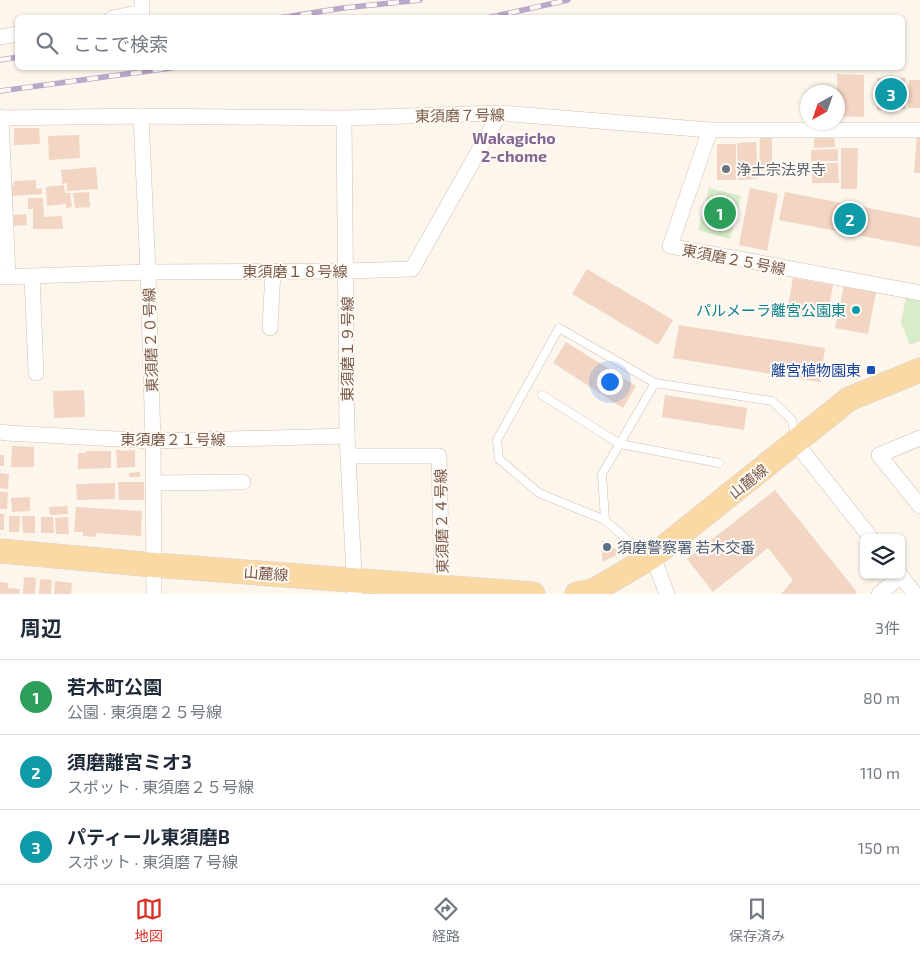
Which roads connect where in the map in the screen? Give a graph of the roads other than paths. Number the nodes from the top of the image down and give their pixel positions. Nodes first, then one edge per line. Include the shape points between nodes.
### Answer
1 (142, 6) edge
2 (120, 15) edge
3 (15, 34) edge
4 (0, 37) edge
5 (500, 113) junction
6 (141, 116) junction
7 (1, 117) edge
8 (344, 118) junction
9 (710, 130) junction
10 (920, 130) edge
11 (272, 271) junction
12 (346, 271) junction
13 (148, 272) junction
14 (32, 276) junction
15 (4, 277) edge
16 (920, 293) edge
17 (270, 328) dead end
18 (920, 370) edge
19 (36, 372) dead end
20 (656, 383) junction
21 (542, 395) dead end
22 (0, 432) edge
23 (347, 436) junction
24 (920, 438) edge
25 (153, 441) junction
26 (795, 442) junction
27 (620, 444) junction
28 (348, 456) junction
29 (720, 463) dead end
30 (243, 482) dead end
31 (153, 483) junction
32 (920, 506) edge
33 (605, 520) junction
34 (867, 534) edge
35 (0, 551) edge
36 (653, 556) junction
37 (154, 565) junction
38 (896, 579) edge
39 (902, 579) edge
40 (442, 586) junction
41 (355, 587) edge
42 (480, 592) edge
43 (154, 594) edge
44 (532, 594) edge
45 (577, 594) edge
46 (667, 594) edge
47 (879, 594) edge
48 (915, 594) edge

1 - 2 street
3 - 4 street
5 - 8 street, 東須磨７号線
5 - 9 street, 東須磨７号線
5 - 12 street, 東須磨１８号線 via 412,269
6 - 7 street, 東須磨７号線
6 - 8 street, 東須磨７号線
6 - 13 street, 東須磨２０号線
7 - 15 street
8 - 12 street, 東須磨１９号線
9 - 10 street, 東須磨７号線
9 - 16 street, 東須磨２５号線 via 670,246
11 - 12 street, 東須磨１８号線
11 - 13 street, 東須磨１８号線
11 - 17 street
12 - 23 street, 東須磨１９号線
13 - 14 street, 東須磨１８号線
13 - 25 street, 東須磨２０号線
14 - 15 street, 東須磨１８号線
14 - 19 street
18 - 26 main road, 山麓線 via 849,399
20 - 26 lane via 772,401 792,420
20 - 27 lane
20 - 33 lane via 558,328 498,440 499,459 539,493
21 - 27 lane
22 - 25 street, 東須磨２１号線
23 - 25 street, 東須磨２１号線
23 - 28 street, 東須磨１９号線
24 - 32 street via 879,455
25 - 31 street, 東須磨２０号線
26 - 34 street
26 - 36 main road, 山麓線
27 - 29 lane
27 - 33 lane via 602,474
28 - 40 street, 東須磨２４号線 via 439,456
28 - 41 street, 東須磨１９号線
30 - 31 street
31 - 37 street, 東須磨２０号線
33 - 36 lane via 635,547
35 - 37 main road, 山麓線
36 - 45 main road, 山麓線 via 592,591
36 - 46 street
37 - 41 main road, 山麓線
37 - 43 street, 東須磨２０号線
38 - 47 street
39 - 48 street
40 - 41 main road, 山麓線
40 - 42 main road, 山麓線
42 - 44 main road, 山麓線

